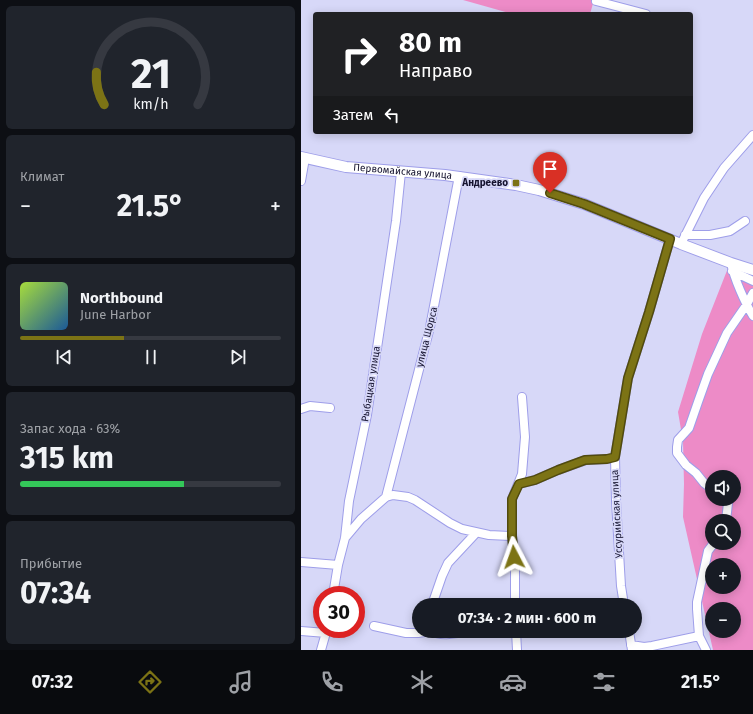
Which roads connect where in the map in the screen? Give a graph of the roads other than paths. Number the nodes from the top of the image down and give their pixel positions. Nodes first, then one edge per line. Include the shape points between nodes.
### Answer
1 (596, 1) dead end
2 (638, 12) edge
3 (753, 135) edge
4 (303, 158) edge
5 (401, 172) junction
6 (459, 176) junction
7 (301, 181) edge
8 (745, 221) dead end
9 (670, 239) junction
10 (683, 240) junction
11 (731, 267) junction
12 (753, 270) edge
13 (753, 281) edge
14 (753, 293) edge
15 (747, 304) junction
16 (753, 316) edge
17 (522, 398) dead end
18 (329, 408) dead end
19 (301, 409) edge
20 (615, 457) junction
21 (519, 484) junction
22 (705, 484) edge
23 (386, 497) junction
24 (476, 533) junction
25 (512, 536) junction
26 (345, 538) junction
27 (709, 550) edge
28 (301, 562) edge
29 (338, 565) junction
30 (334, 586) edge
31 (434, 598) edge
32 (515, 598) edge
33 (623, 598) edge
34 (374, 626) dead end
35 (301, 631) edge
36 (313, 631) edge
37 (412, 634) edge
38 (699, 636) junction
39 (324, 638) edge
40 (516, 638) edge
41 (631, 647) edge
42 (321, 650) edge
43 (517, 650) edge
44 (706, 650) edge

1 - 2 street
3 - 10 street via 724,168 704,198
4 - 5 main road, Первомайская улица via 346,167
4 - 7 street
5 - 6 main road, Первомайская улица
5 - 26 street, Рыбацкая улица via 369,400 349,501
6 - 9 main road, Первомайская улица via 561,196
6 - 23 street, улица Щорса via 430,326
8 - 10 street via 731,231
9 - 10 main road, Первомайская улица
9 - 20 street, Уссурийская улица via 628,378
10 - 11 main road, Первомайская улица
11 - 12 main road, Первомайская улица
11 - 13 street
11 - 15 street
14 - 15 street
15 - 16 street
15 - 22 street via 727,333 689,428 678,440 677,453
17 - 21 street via 525,437
18 - 19 street via 310,406
20 - 21 street via 585,460
20 - 33 street, Уссурийская улица
21 - 25 street via 512,499
23 - 24 street via 393,495 415,500 450,523
23 - 26 street via 361,519
24 - 25 street
24 - 31 street via 448,563
25 - 32 street
26 - 29 street, Рыбацкая улица
27 - 38 street via 698,596
28 - 29 street
29 - 30 street, Рыбацкая улица
34 - 37 street
35 - 36 street
38 - 41 street via 652,646
38 - 44 street
39 - 42 street
40 - 43 street

